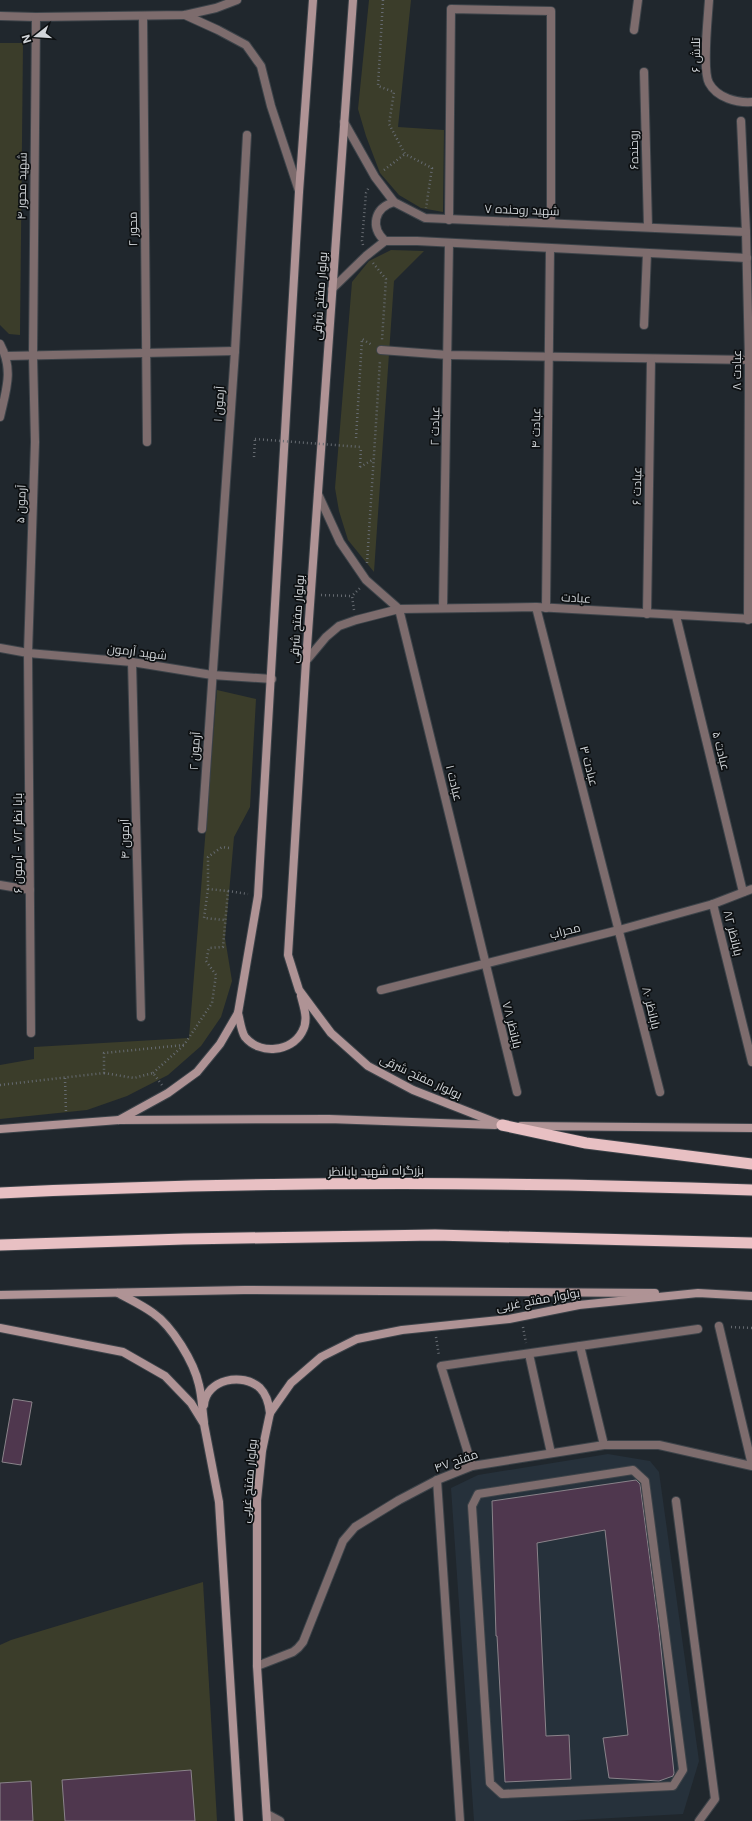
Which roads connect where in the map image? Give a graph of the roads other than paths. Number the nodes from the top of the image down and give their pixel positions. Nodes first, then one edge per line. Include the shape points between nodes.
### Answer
1 (237, 0) edge
2 (313, 0) edge
3 (353, 0) edge
4 (638, 0) edge
5 (709, 0) edge
6 (185, 15) junction
7 (0, 16) edge
8 (143, 16) junction
9 (36, 17) junction
10 (634, 30) dead end
11 (644, 72) dead end
12 (752, 102) edge
13 (741, 121) dead end
14 (344, 122) junction
15 (247, 135) dead end
16 (299, 192) junction
17 (394, 202) junction
18 (449, 220) junction
19 (551, 223) junction
20 (648, 227) junction
21 (746, 232) junction
22 (385, 242) junction
23 (449, 244) junction
24 (550, 249) junction
25 (647, 253) junction
26 (747, 258) junction
27 (332, 289) junction
28 (644, 325) dead end
29 (0, 344) edge
30 (381, 350) road end
31 (235, 351) junction
32 (146, 352) junction
33 (448, 355) junction
34 (7, 356) junction
35 (33, 356) junction
36 (549, 358) junction
37 (651, 359) junction
38 (751, 360) edge
39 (0, 417) edge
40 (147, 442) dead end
41 (318, 494) junction
42 (536, 607) junction
43 (443, 608) junction
44 (546, 608) junction
45 (399, 609) junction
46 (647, 614) junction
47 (676, 616) junction
48 (750, 619) edge
49 (0, 648) edge
50 (28, 653) junction
51 (306, 661) junction
52 (132, 662) junction
53 (212, 675) junction
54 (272, 679) junction
55 (202, 829) dead end
56 (0, 885) edge
57 (752, 889) edge
58 (30, 890) junction
59 (743, 892) junction
60 (713, 904) junction
61 (619, 930) junction
62 (485, 963) junction
63 (299, 990) junction
64 (381, 990) dead end
65 (238, 1013) junction
66 (141, 1017) dead end
67 (31, 1033) dead end
68 (752, 1062) edge
69 (517, 1092) dead end
70 (660, 1092) dead end
71 (119, 1120) junction
72 (502, 1125) junction
73 (752, 1128) edge
74 (0, 1129) edge
75 (752, 1164) edge
76 (752, 1190) edge
77 (0, 1193) edge
78 (752, 1244) edge
79 (0, 1245) edge
80 (117, 1292) junction
81 (698, 1293) junction
82 (752, 1293) edge
83 (0, 1295) edge
84 (752, 1296) edge
85 (718, 1326) dead end
86 (0, 1328) edge
87 (698, 1329) dead end
88 (580, 1346) junction
89 (529, 1354) junction
90 (270, 1413) junction
91 (204, 1424) junction
92 (604, 1445) junction
93 (551, 1453) junction
94 (752, 1465) edge
95 (472, 1466) junction
96 (437, 1480) junction
97 (478, 1494) joint
98 (676, 1501) dead end
99 (257, 1666) junction
100 (267, 1817) edge
101 (238, 1821) edge
102 (280, 1821) edge
103 (460, 1821) edge
104 (699, 1821) edge

1 - 6 street
2 - 16 main road, بولوار مفتح شرقی
3 - 14 main road, بولوار مفتح شرقی
4 - 10 street
5 - 12 street, تلاش ۶ via 706,66 708,82 716,93 740,103
6 - 8 street
6 - 16 street via 246,45 261,66
7 - 9 street
8 - 9 street
8 - 32 street, محور ۲
9 - 35 street, شهید محور ۴
11 - 20 street, روحنده۶
13 - 21 street, عبادت ۸
14 - 17 street, شهید روحنده ۷ via 375,178
14 - 27 main road, بولوار مفتح شرقی
15 - 31 street, آرمون ۱
16 - 54 main road, بولوار مفتح شرقی
17 - 18 street, شهید روحنده ۷ via 425,218
17 - 22 street via 387,204 377,215 376,230
18 - 19 street, شهید روحنده ۷
18 - 19 street via 451,9 551,11
19 - 20 street, شهید روحنده ۷
20 - 21 street, شهید روحنده ۷
21 - 26 street, عبادت ۸
22 - 23 street
22 - 27 street via 366,256
23 - 24 street
23 - 33 street, عبادت ۲
24 - 25 street
24 - 36 street, عبادت ۴
25 - 26 street
25 - 28 street
26 - 38 street, عبادت ۸
27 - 41 main road, بولوار مفتح شرقی
29 - 34 street
30 - 33 street
31 - 32 street
31 - 53 street, آرمون ۱
32 - 35 street
32 - 40 street, محور ۲
33 - 36 street
33 - 43 street, عبادت ۲
34 - 35 street
34 - 39 street via 8,381
35 - 50 street, آرمون ۵ via 35,442
36 - 37 street
36 - 44 street, عبادت ۴
37 - 38 street
37 - 46 street, عبادت ۶
38 - 48 street, عبادت ۸
41 - 45 street via 340,542 366,580
41 - 51 main road, بولوار مفتح شرقی
42 - 43 street, عبادت
42 - 44 street, عبادت
42 - 61 street, عبادت ۳
43 - 45 street, عبادت
44 - 46 street, عبادت
45 - 51 street, عبادت via 339,626
45 - 62 street, عبادت ۱
46 - 47 street, عبادت
47 - 48 street, عبادت
47 - 59 street, عبادت ۵
49 - 50 street, شهید آرمون
50 - 52 street, شهید آرمون
50 - 58 street, بابا نظر ۷۲ - آرمون ۶
51 - 63 main road, بولوار مفتح شرقی via 288,949
52 - 53 street, شهید آرمون
52 - 66 street, آرمون ۴
53 - 54 street, شهید آرمون
53 - 55 street, آرمون ۲
54 - 65 main road, بولوار مفتح شرقی via 258,896
56 - 58 street
57 - 59 street, محراب
58 - 67 street, بابا نظر ۷۲ - آرمون ۶
59 - 60 street, محراب
60 - 61 street, محراب
60 - 68 street, بابانظر ۸۲
61 - 62 street, محراب
61 - 70 street, بابانظر ۸۰
62 - 64 street, محراب
62 - 69 street, بابانظر ۷۸
63 - 65 main road via 306,1015 303,1031 292,1044 276,1049 257,1046 244,1036
63 - 72 main road, بولوار مفتح شرقی via 331,1033 368,1066 413,1090
65 - 71 main road, بولوار مفتح شرقی via 220,1044 197,1072 168,1093
71 - 72 main road via 329,1119
71 - 74 main road
72 - 73 main road
72 - 75 highway via 586,1143
76 - 77 highway, بزرگراه شهید بابانظر via 439,1183 182,1186
78 - 79 highway via 435,1235
80 - 81 main road via 244,1290
80 - 83 main road
80 - 91 main road via 154,1313 180,1344 199,1384
81 - 82 main road
81 - 84 main road
81 - 90 main road, بولوار مفتح غربی via 579,1305 521,1316 402,1330 357,1339 321,1357 290,1382
85 - 94 street
86 - 91 main road, بولوار مفتح غربی via 123,1352 165,1376 191,1403
87 - 88 street
88 - 89 street
88 - 92 street
89 - 93 street
89 - 95 street via 441,1366
90 - 91 main road via 268,1400 260,1388 248,1381 235,1379 222,1382 206,1397
90 - 99 main road, بولوار مفتح غربی via 262,1451 257,1500
91 - 101 main road, بولوار مفتح غربی via 219,1502
92 - 93 street, مفتح ۴۷
92 - 94 street, مفتح ۴۷ via 659,1445
93 - 95 street, مفتح ۴۷
95 - 96 street, مفتح ۴۷
96 - 99 street, مفتح ۴۷ via 355,1527 342,1541 303,1642 293,1652
96 - 103 street
97 - 97 street via 633,1470 645,1481 683,1770 673,1786 502,1794 490,1783 472,1506
98 - 104 street via 715,1799
99 - 100 main road, بولوار مفتح غربی
100 - 102 street

